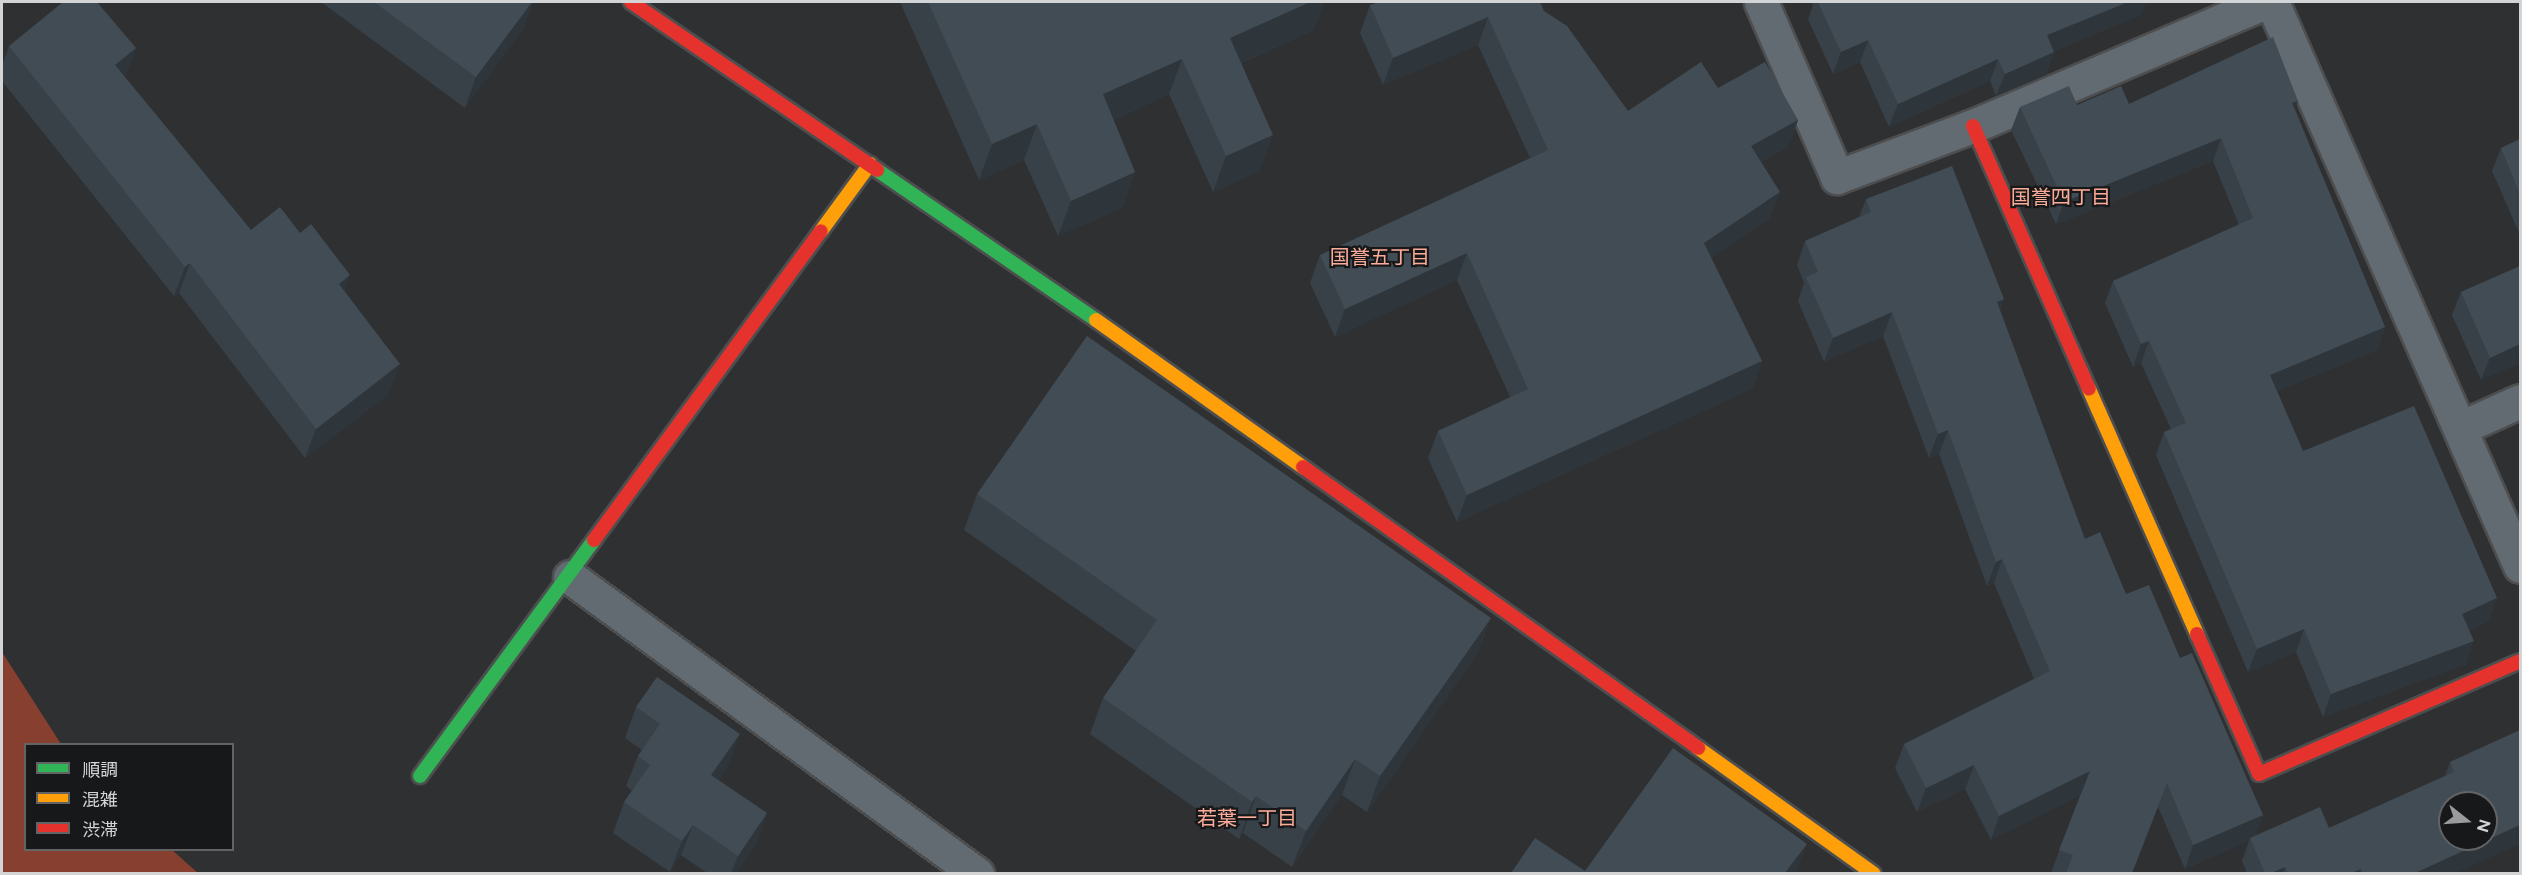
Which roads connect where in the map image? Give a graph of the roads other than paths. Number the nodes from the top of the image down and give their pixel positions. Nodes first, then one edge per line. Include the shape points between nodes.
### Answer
1 (631, 2) edge
2 (1761, 2) edge
3 (2265, 2) edge
4 (2272, 2) edge
5 (1973, 126) junction
6 (870, 164) junction
7 (2520, 401) edge
8 (2460, 428) junction
9 (2520, 566) edge
10 (570, 577) junction
11 (2520, 661) edge
12 (420, 776) dead end
13 (977, 873) edge
14 (1874, 873) edge

1 - 6 street
2 - 5 street via 1837,177
3 - 5 street
4 - 8 street
5 - 11 street via 2259,774
6 - 10 street
6 - 14 street
7 - 8 street
8 - 9 street
10 - 12 street
10 - 13 street

